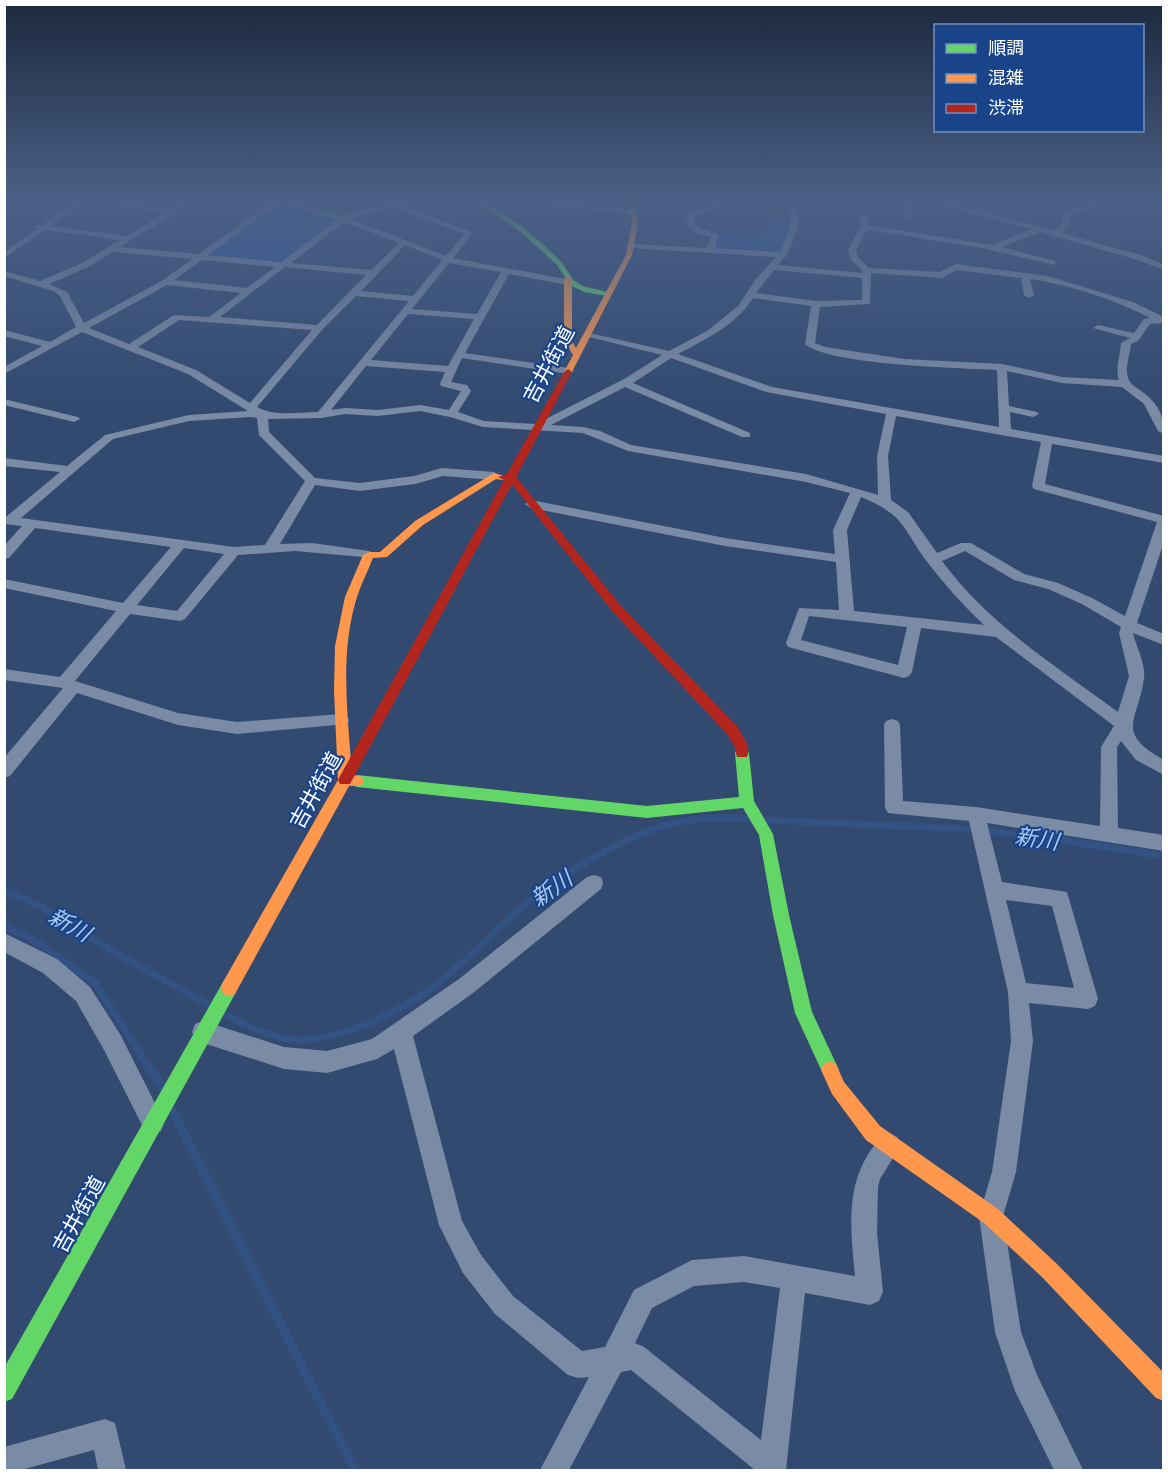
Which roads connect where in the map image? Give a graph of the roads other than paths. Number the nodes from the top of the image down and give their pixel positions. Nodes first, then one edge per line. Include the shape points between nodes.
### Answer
1 (78, 268) edge
2 (186, 268) edge
3 (278, 268) edge
4 (314, 268) edge
5 (378, 268) edge
6 (442, 268) edge
7 (494, 268) edge
8 (563, 268) edge
9 (621, 268) edge
10 (771, 268) edge
11 (785, 268) edge
12 (863, 268) edge
13 (955, 268) edge
14 (962, 268) edge
15 (507, 270) junction
16 (4, 273) edge
17 (373, 273) junction
18 (867, 273) junction
19 (1025, 277) junction
20 (568, 280) junction
21 (166, 282) junction
22 (43, 283) junction
23 (248, 291) junction
24 (354, 293) junction
25 (607, 294) junction
26 (751, 295) junction
27 (1029, 295) dead end
28 (416, 299) junction
29 (816, 304) junction
30 (407, 311) junction
31 (480, 317) junction
32 (211, 320) junction
33 (1162, 320) edge
34 (320, 328) junction
35 (1098, 328) dead end
36 (82, 329) junction
37 (1139, 332) junction
38 (1164, 332) edge
39 (4, 333) edge
40 (588, 334) junction
41 (50, 345) junction
42 (130, 348) junction
43 (670, 354) junction
44 (460, 355) junction
45 (577, 356) junction
46 (364, 363) junction
47 (1002, 367) junction
48 (451, 369) junction
49 (569, 370) junction
50 (4, 371) edge
51 (626, 382) junction
52 (1125, 384) junction
53 (4, 402) edge
54 (1149, 402) junction
55 (1164, 402) edge
56 (251, 408) junction
57 (1005, 408) junction
58 (892, 411) junction
59 (452, 414) junction
60 (1033, 414) dead end
61 (262, 415) junction
62 (321, 415) junction
63 (74, 419) dead end
64 (540, 426) junction
65 (1163, 430) edge
66 (1005, 431) junction
67 (746, 435) dead end
68 (1047, 439) junction
69 (1164, 460) edge
70 (4, 462) edge
71 (69, 470) junction
72 (494, 476) junction
73 (511, 477) junction
74 (311, 481) junction
75 (857, 491) junction
76 (885, 502) junction
77 (531, 504) junction
78 (8, 520) edge
79 (1164, 520) edge
80 (31, 524) junction
81 (181, 543) junction
82 (271, 548) junction
83 (234, 551) junction
84 (4, 555) edge
85 (369, 555) junction
86 (843, 559) junction
87 (933, 560) junction
88 (1148, 567) junction
89 (1164, 572) edge
90 (4, 583) edge
91 (125, 608) junction
92 (847, 615) junction
93 (915, 623) junction
94 (1129, 625) junction
95 (1000, 632) junction
96 (1164, 640) edge
97 (4, 674) edge
98 (68, 685) junction
99 (341, 720) junction
100 (1123, 724) junction
101 (892, 725) dead end
102 (7, 764) edge
103 (1164, 768) edge
104 (345, 780) junction
105 (747, 802) junction
106 (976, 814) junction
107 (1109, 835) junction
108 (1164, 843) edge
109 (594, 883) dead end
110 (994, 890) junction
111 (4, 942) edge
112 (1018, 992) junction
113 (203, 1032) junction
114 (401, 1033) junction
115 (153, 1123) junction
116 (890, 1145) junction
117 (991, 1216) junction
118 (794, 1278) junction
119 (15, 1351) edge
120 (613, 1360) junction
121 (1164, 1390) edge
122 (4, 1391) edge
123 (4, 1461) edge
124 (773, 1469) edge
125 (112, 1470) edge
126 (554, 1470) edge
127 (1069, 1470) edge

1 - 22 street
2 - 21 street
3 - 23 street
4 - 17 street
5 - 17 street
6 - 28 street
7 - 15 street
8 - 20 street
9 - 25 street, 吉井街道
10 - 26 street
11 - 18 street
12 - 18 street
13 - 18 street via 942,275
14 - 19 street
15 - 20 street
15 - 31 street
16 - 22 street
17 - 24 street
18 - 29 street via 867,302
19 - 27 street
19 - 33 street via 1059,282 1130,304
20 - 25 street
20 - 45 street via 568,341
21 - 23 street
21 - 36 street
22 - 36 street via 64,294
23 - 32 street
24 - 28 street
24 - 34 street
25 - 40 street, 吉井街道
26 - 29 street
26 - 43 street via 742,308 710,333
28 - 30 street
29 - 47 street via 810,345 822,350 904,362
30 - 31 street
30 - 46 street
31 - 44 street
32 - 34 street
32 - 42 street via 177,317
33 - 37 street via 1147,321
34 - 56 street
35 - 37 street
36 - 41 street
36 - 42 street
37 - 38 street
37 - 52 street via 1126,343 1121,369
39 - 41 street
40 - 43 street
40 - 45 street, 吉井街道
41 - 50 street
42 - 56 street via 192,372
43 - 51 street
43 - 58 street via 770,390
44 - 48 street
44 - 49 street
45 - 49 street, 吉井街道
46 - 48 street
46 - 62 street
47 - 52 street via 1062,380
47 - 57 street
48 - 59 street via 445,384 466,391
49 - 64 street, 吉井街道
51 - 64 street
51 - 67 street
52 - 54 street
53 - 63 street
54 - 55 street
54 - 65 street
56 - 61 street
57 - 60 street
57 - 66 street
58 - 66 street
58 - 76 street via 883,437 881,482
59 - 62 street via 420,408
59 - 64 street via 483,424
61 - 62 street
61 - 71 street via 189,418 109,437
61 - 74 street via 263,433
64 - 73 street, 吉井街道
64 - 75 street via 583,430 628,448 806,478
66 - 68 street
68 - 69 street
68 - 79 street via 1038,486
70 - 71 street
71 - 78 street
72 - 73 street
72 - 74 street via 442,472 415,480 360,487
72 - 85 street via 419,523 383,555
73 - 77 street
73 - 104 street, 吉井街道
74 - 82 street
75 - 76 street
75 - 86 street via 840,530
76 - 87 street via 903,515
77 - 86 street via 671,533
77 - 105 street via 617,609 732,730 741,745
78 - 80 street
79 - 88 street
80 - 81 street
80 - 84 street
81 - 83 street
81 - 91 street
82 - 83 street
82 - 85 street via 304,547
83 - 91 street via 180,616
85 - 99 street via 349,602 342,646
86 - 92 street
87 - 94 street via 966,546 1019,577 1079,597
87 - 95 street via 956,590
88 - 89 street
88 - 94 street
90 - 91 street
91 - 98 street
92 - 93 street
92 - 93 street via 804,611 793,643 904,672
93 - 95 street
94 - 96 street
94 - 100 street via 1126,633 1137,676
95 - 100 street
97 - 98 street
98 - 99 street via 178,719 237,728
98 - 102 street
99 - 104 street
100 - 103 street via 1127,742
100 - 107 street via 1109,747
101 - 106 street via 894,808
104 - 105 street via 647,812
104 - 113 street, 吉井街道
105 - 116 street via 766,834 804,1013 838,1088 873,1132
106 - 107 street
106 - 110 street
107 - 108 street
109 - 114 street
110 - 112 street
110 - 112 street via 1060,898 1088,999
111 - 115 street via 50,966 83,994
112 - 117 street via 1022,1041 1004,1172
113 - 114 street via 284,1058 327,1062 377,1048
113 - 115 street, 吉井街道
114 - 120 street via 451,1225 472,1264 504,1305 578,1365
115 - 119 street, 吉井街道
116 - 117 street
116 - 118 street via 869,1176 864,1209 870,1292
117 - 121 street via 1050,1271
117 - 127 street via 1008,1332 1025,1381
118 - 120 street via 744,1269 692,1273 643,1299
118 - 124 street
119 - 122 street, 吉井街道
120 - 124 street via 635,1356
120 - 126 street
123 - 125 street via 105,1433

